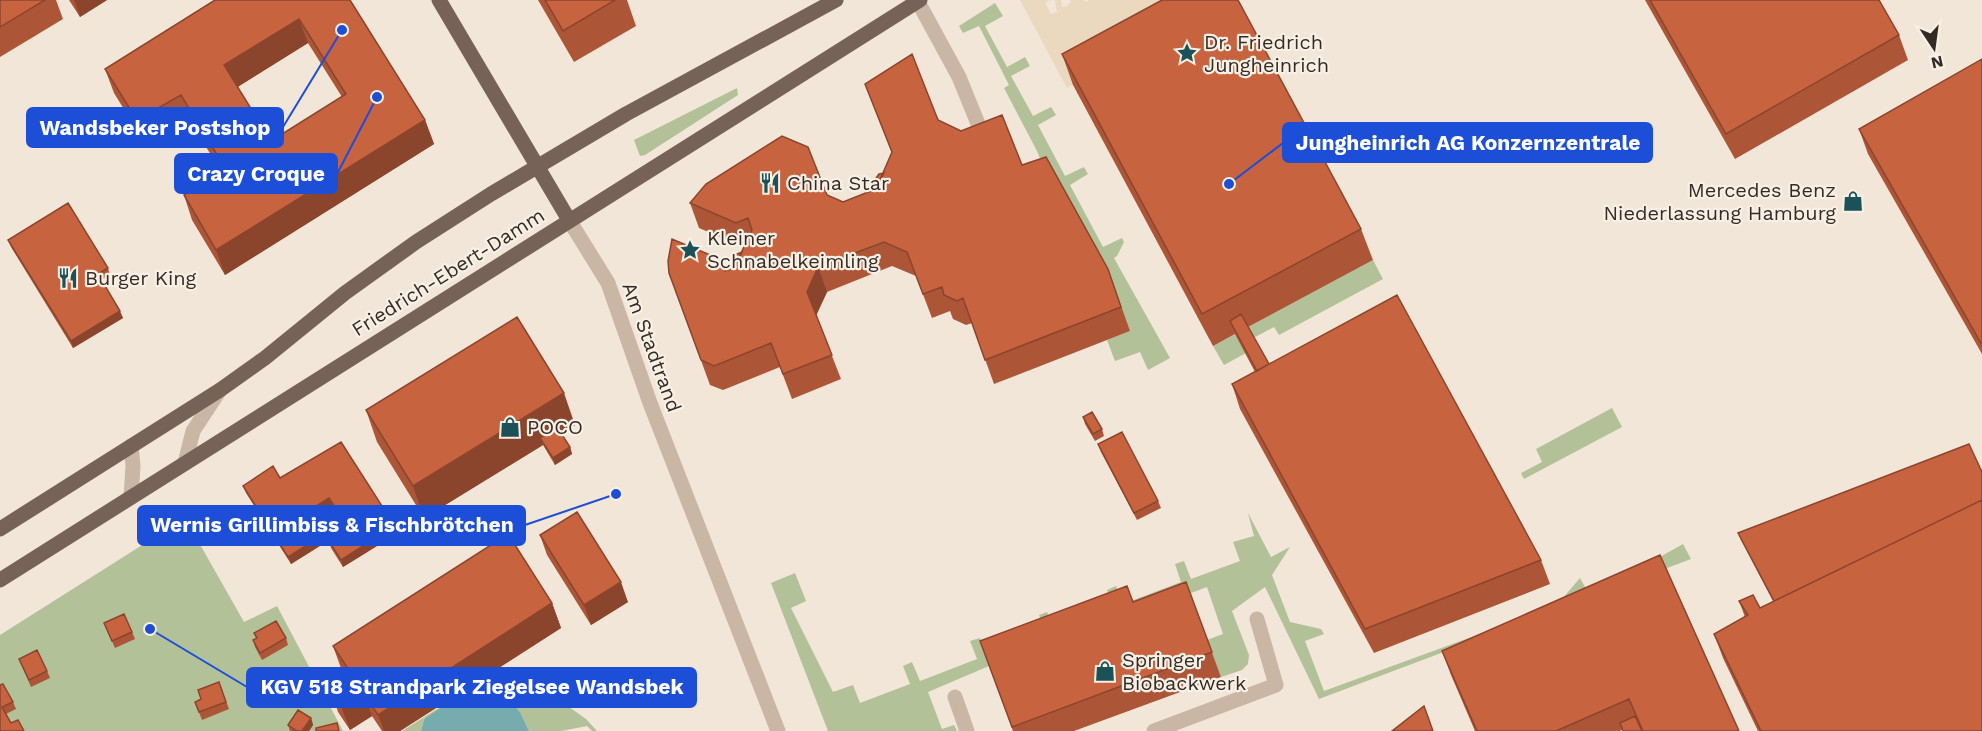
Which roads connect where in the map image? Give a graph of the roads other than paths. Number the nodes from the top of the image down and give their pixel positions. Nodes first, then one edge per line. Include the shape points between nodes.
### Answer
1 (439, 0) edge
2 (836, 0) edge
3 (918, 1) edge
4 (983, 136) edge
5 (536, 166) junction
6 (569, 220) junction
7 (220, 390) junction
8 (131, 446) junction
9 (185, 463) junction
10 (131, 497) junction
11 (0, 529) edge
12 (0, 580) edge
13 (1257, 619) dead end
14 (955, 697) dead end
15 (778, 731) edge
16 (967, 731) edge
17 (1154, 731) edge

1 - 5 main road, Am Stadtrand
2 - 5 main road, Friedrich-Ebert-Damm
3 - 4 street via 959,77
3 - 6 main road, Friedrich-Ebert-Damm
5 - 6 main road, Am Stadtrand
5 - 7 main road, Friedrich-Ebert-Damm via 416,242
6 - 9 main road, Friedrich-Ebert-Damm
6 - 15 street, Am Stadtrand via 608,283 650,403
7 - 8 main road, Friedrich-Ebert-Damm
7 - 9 street via 193,431
8 - 10 street
8 - 11 main road, Friedrich-Ebert-Damm
9 - 10 main road, Friedrich-Ebert-Damm
10 - 12 main road, Friedrich-Ebert-Damm
13 - 17 street via 1276,684
14 - 16 street

